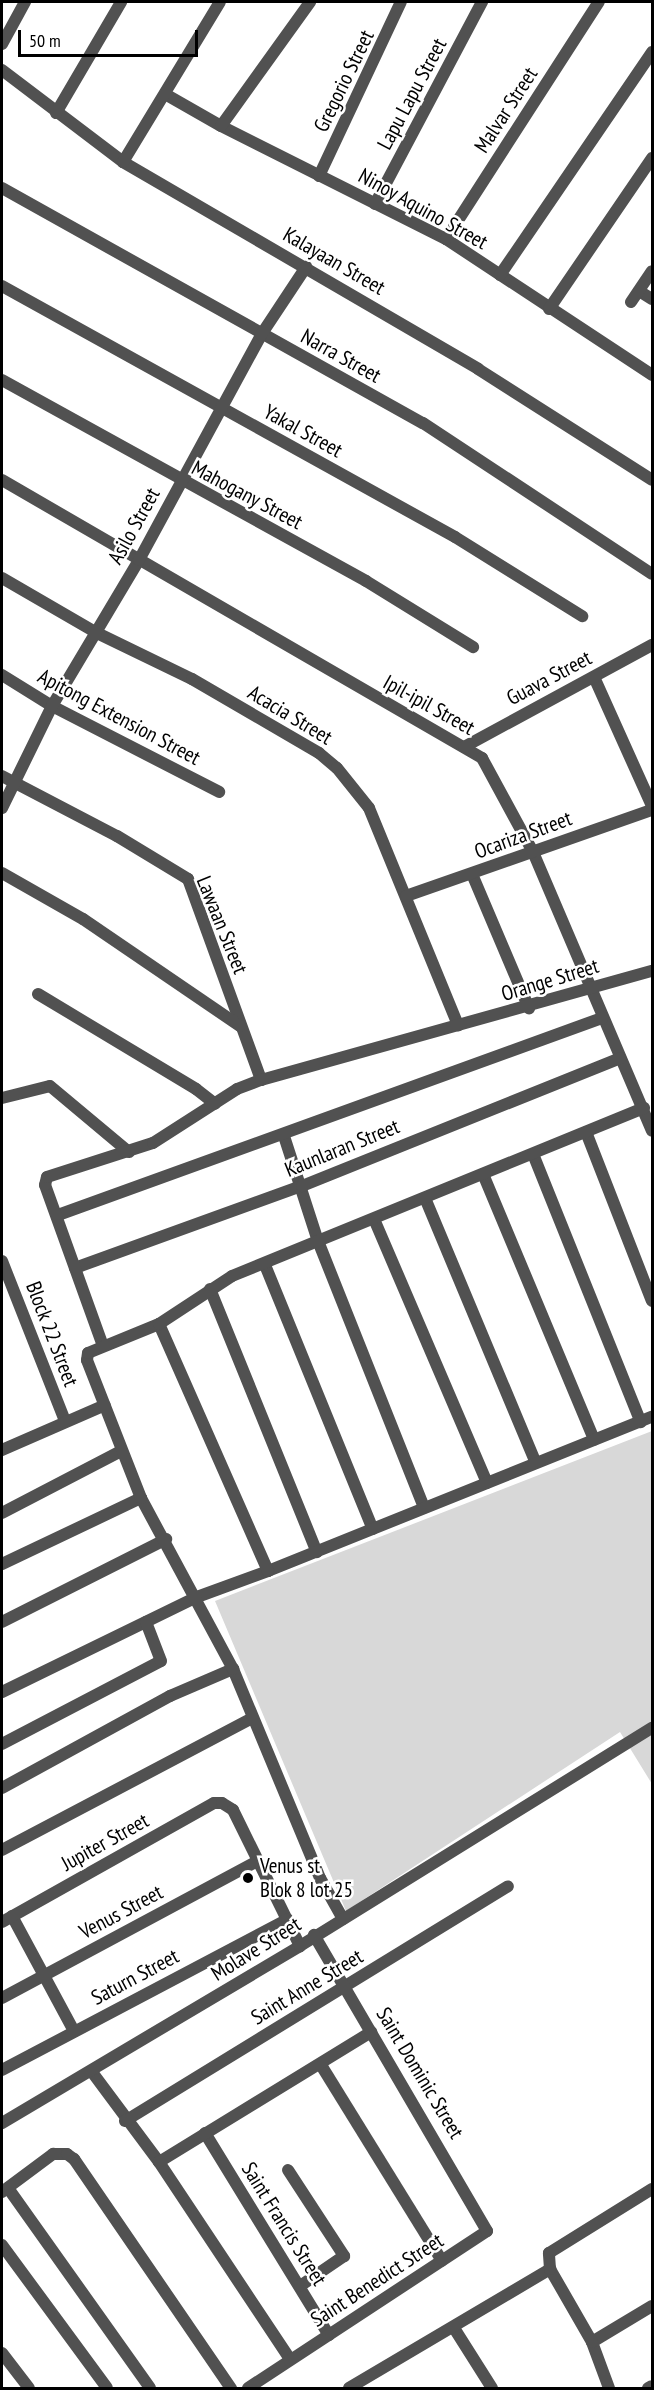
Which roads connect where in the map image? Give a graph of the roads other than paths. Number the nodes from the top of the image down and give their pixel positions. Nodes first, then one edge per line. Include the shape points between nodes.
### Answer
1 (25, 2) edge
2 (121, 2) edge
3 (220, 2) edge
4 (310, 2) edge
5 (401, 2) edge
6 (482, 2) edge
7 (599, 2) edge
8 (2, 44) edge
9 (652, 52) edge
10 (2, 70) edge
11 (165, 94) junction
12 (56, 113) junction
13 (221, 126) junction
14 (652, 158) edge
15 (123, 162) junction
16 (319, 176) junction
17 (2, 188) edge
18 (375, 204) junction
19 (446, 239) junction
20 (306, 267) junction
21 (652, 271) edge
22 (500, 275) junction
23 (2, 286) edge
24 (639, 291) junction
25 (652, 299) edge
26 (631, 302) dead end
27 (549, 309) junction
28 (261, 335) junction
29 (652, 375) edge
30 (2, 380) edge
31 (220, 408) junction
32 (2, 480) edge
33 (652, 480) edge
34 (181, 482) junction
35 (138, 560) junction
36 (652, 574) edge
37 (2, 578) edge
38 (582, 616) dead end
39 (95, 632) junction
40 (652, 646) edge
41 (473, 647) dead end
42 (2, 675) edge
43 (594, 677) junction
44 (52, 706) junction
45 (464, 747) junction
46 (2, 776) edge
47 (14, 781) junction
48 (219, 792) dead end
49 (652, 806) edge
50 (2, 808) edge
51 (652, 810) edge
52 (532, 852) junction
53 (2, 873) edge
54 (472, 874) junction
55 (406, 896) junction
56 (652, 973) edge
57 (590, 987) junction
58 (38, 994) dead end
59 (529, 1008) junction
60 (602, 1018) junction
61 (458, 1025) junction
62 (240, 1026) junction
63 (620, 1058) junction
64 (261, 1080) junction
65 (2, 1098) edge
66 (215, 1104) junction
67 (644, 1108) junction
68 (652, 1131) edge
69 (586, 1132) junction
70 (284, 1136) junction
71 (129, 1152) junction
72 (533, 1154) junction
73 (483, 1174) junction
74 (302, 1186) junction
75 (424, 1198) junction
76 (58, 1215) junction
77 (374, 1219) junction
78 (318, 1241) junction
79 (2, 1262) edge
80 (265, 1265) junction
81 (75, 1268) junction
82 (210, 1289) junction
83 (652, 1301) edge
84 (159, 1324) junction
85 (103, 1346) junction
86 (105, 1405) junction
87 (647, 1419) edge
88 (65, 1421) junction
89 (594, 1440) junction
90 (2, 1447) edge
91 (121, 1451) junction
92 (536, 1463) junction
93 (487, 1483) junction
94 (141, 1498) junction
95 (424, 1508) junction
96 (2, 1513) edge
97 (373, 1529) junction
98 (166, 1539) junction
99 (317, 1552) junction
100 (2, 1564) edge
101 (268, 1571) junction
102 (197, 1597) junction
103 (2, 1622) edge
104 (146, 1622) junction
105 (233, 1669) junction
106 (2, 1692) edge
107 (252, 1718) junction
108 (652, 1728) edge
109 (2, 1744) edge
110 (2, 1788) edge
111 (2, 1850) edge
112 (258, 1860) junction
113 (508, 1886) dead end
114 (288, 1918) junction
115 (7, 1919) edge
116 (343, 1919) junction
117 (314, 1935) junction
118 (300, 1946) junction
119 (42, 1977) junction
120 (347, 1986) junction
121 (2, 1998) edge
122 (74, 2031) junction
123 (371, 2032) junction
124 (321, 2065) junction
125 (2, 2070) edge
126 (92, 2072) junction
127 (125, 2121) junction
128 (2, 2123) edge
129 (205, 2133) junction
130 (159, 2162) junction
131 (288, 2170) dead end
132 (652, 2189) edge
133 (4, 2190) edge
134 (486, 2234) joint
135 (2, 2246) edge
136 (442, 2261) junction
137 (550, 2269) junction
138 (300, 2286) junction
139 (652, 2306) edge
140 (454, 2328) junction
141 (329, 2335) junction
142 (592, 2342) junction
143 (2, 2353) edge
144 (290, 2359) junction
145 (652, 2386) edge
146 (29, 2388) edge
147 (107, 2388) edge
148 (150, 2388) edge
149 (231, 2388) edge
150 (248, 2388) edge
151 (349, 2388) edge
152 (492, 2388) edge
153 (609, 2388) edge
154 (648, 2388) edge

1 - 8 street
2 - 12 street
3 - 11 street
4 - 13 street
5 - 16 street, Gregorio Street
6 - 18 street, Lapu Lapu Street
7 - 19 street, Malvar Street
9 - 22 street
10 - 12 street, Kalayaan Street
11 - 13 street, Ninoy Aquino Street
11 - 15 street
12 - 15 street, Kalayaan Street
13 - 16 street, Ninoy Aquino Street
14 - 27 street
15 - 20 street, Kalayaan Street
16 - 18 street, Ninoy Aquino Street
17 - 28 street, Narra Street
18 - 19 street, Ninoy Aquino Street
19 - 22 street, Ninoy Aquino Street
20 - 28 street, Asilo Street
20 - 33 street, Kalayaan Street via 478,369
21 - 24 street
22 - 27 street, Ninoy Aquino Street
23 - 31 street, Yakal Street
24 - 25 street
24 - 26 street
27 - 29 street, Ninoy Aquino Street
28 - 31 street, Asilo Street
28 - 36 street, Narra Street via 423,423
30 - 34 street, Mahogany Street
31 - 34 street, Asilo Street
31 - 38 street, Yakal Street via 455,537
32 - 35 street, Ipil-ipil Street
34 - 35 street, Asilo Street
34 - 41 street, Mahogany Street via 366,581
35 - 39 street, Asilo Street
35 - 45 street, Ipil-ipil Street
37 - 39 street, Acacia Street
39 - 44 street, Asilo Street
39 - 55 street, Acacia Street via 192,679 319,753 337,768 369,808
40 - 43 street, Guava Street
42 - 44 street, Apitong Extension Street
43 - 45 street, Guava Street
43 - 49 street
44 - 47 street, Asilo Street
44 - 48 street, Apitong Extension Street
45 - 52 street, Ipil-ipil Street via 490,769
46 - 47 street, Lawaan Street
47 - 50 street, Asilo Street
47 - 62 street, Lawaan Street via 188,879
51 - 52 street, Ocariza Street
52 - 54 street, Ocariza Street
52 - 57 street, Ipil-ipil Street
53 - 62 street via 83,919
54 - 55 street, Ocariza Street
54 - 59 street
55 - 61 street, Acacia Street
56 - 57 street, Orange Street
57 - 59 street, Orange Street
57 - 60 street, Ipil-ipil Street
58 - 66 street
59 - 61 street, Orange Street
60 - 63 street, Ipil-ipil Street
60 - 70 street
61 - 64 street, Orange Street
62 - 64 street, Lawaan Street
63 - 67 street, Ipil-ipil Street
63 - 74 street, Kaunlaran Street
64 - 66 street, Orange Street
65 - 71 street via 50,1086
66 - 71 street, Orange Street via 178,1130
67 - 68 street, Ipil-ipil Street
67 - 69 street
69 - 72 street
69 - 83 street
70 - 74 street
70 - 76 street
71 - 76 street, Orange Street via 47,1177 45,1185
72 - 73 street
72 - 87 street
73 - 75 street
73 - 89 street
74 - 78 street
74 - 81 street, Kaunlaran Street
75 - 77 street
75 - 92 street
76 - 81 street
77 - 78 street
77 - 93 street
78 - 80 street
78 - 95 street
79 - 88 street, Block 22 Street
80 - 82 street via 231,1276
80 - 97 street
81 - 85 street
82 - 84 street
82 - 99 street
84 - 85 street
84 - 101 street
85 - 86 street via 92,1350 87,1360
86 - 88 street
86 - 91 street
87 - 89 street
88 - 90 street
89 - 92 street
91 - 94 street
91 - 96 street
92 - 93 street
93 - 95 street
94 - 98 street
94 - 100 street
95 - 97 street
97 - 99 street
98 - 102 street
98 - 103 street
99 - 101 street
101 - 102 street
102 - 104 street
102 - 105 street
104 - 106 street
104 - 109 street via 160,1660
105 - 107 street
105 - 110 street via 170,1695
107 - 111 street
107 - 116 street via 320,1878
108 - 116 street, Molave Street
112 - 114 street
112 - 115 street, Jupiter Street via 229,1805 214,1803
112 - 119 street, Venus Street
113 - 120 street, Saint Anne Street
114 - 118 street
114 - 122 street, Saturn Street
115 - 119 street
116 - 117 street, Molave Street
117 - 118 street, Molave Street
117 - 120 street, Saint Dominic Street
118 - 126 street, Molave Street
119 - 121 street, Venus Street
119 - 122 street
120 - 123 street, Saint Dominic Street
120 - 127 street, Saint Anne Street
122 - 125 street, Saturn Street
123 - 124 street
123 - 134 street, Saint Dominic Street via 458,2177
124 - 129 street
124 - 136 street
126 - 127 street
126 - 128 street, Molave Street
127 - 130 street
129 - 130 street
129 - 138 street, Saint Francis Street
130 - 144 street
131 - 138 street via 344,2256
132 - 137 street via 550,2248
133 - 148 street
133 - 149 street via 53,2154 68,2154 74,2159
134 - 136 street, Saint Benedict Street
135 - 147 street
136 - 141 street, Saint Benedict Street
137 - 140 street
137 - 142 street
138 - 141 street, Saint Francis Street
139 - 142 street
140 - 151 street
140 - 152 street
141 - 144 street, Saint Benedict Street
142 - 153 street
143 - 146 street
144 - 150 street, Saint Benedict Street
145 - 154 street

